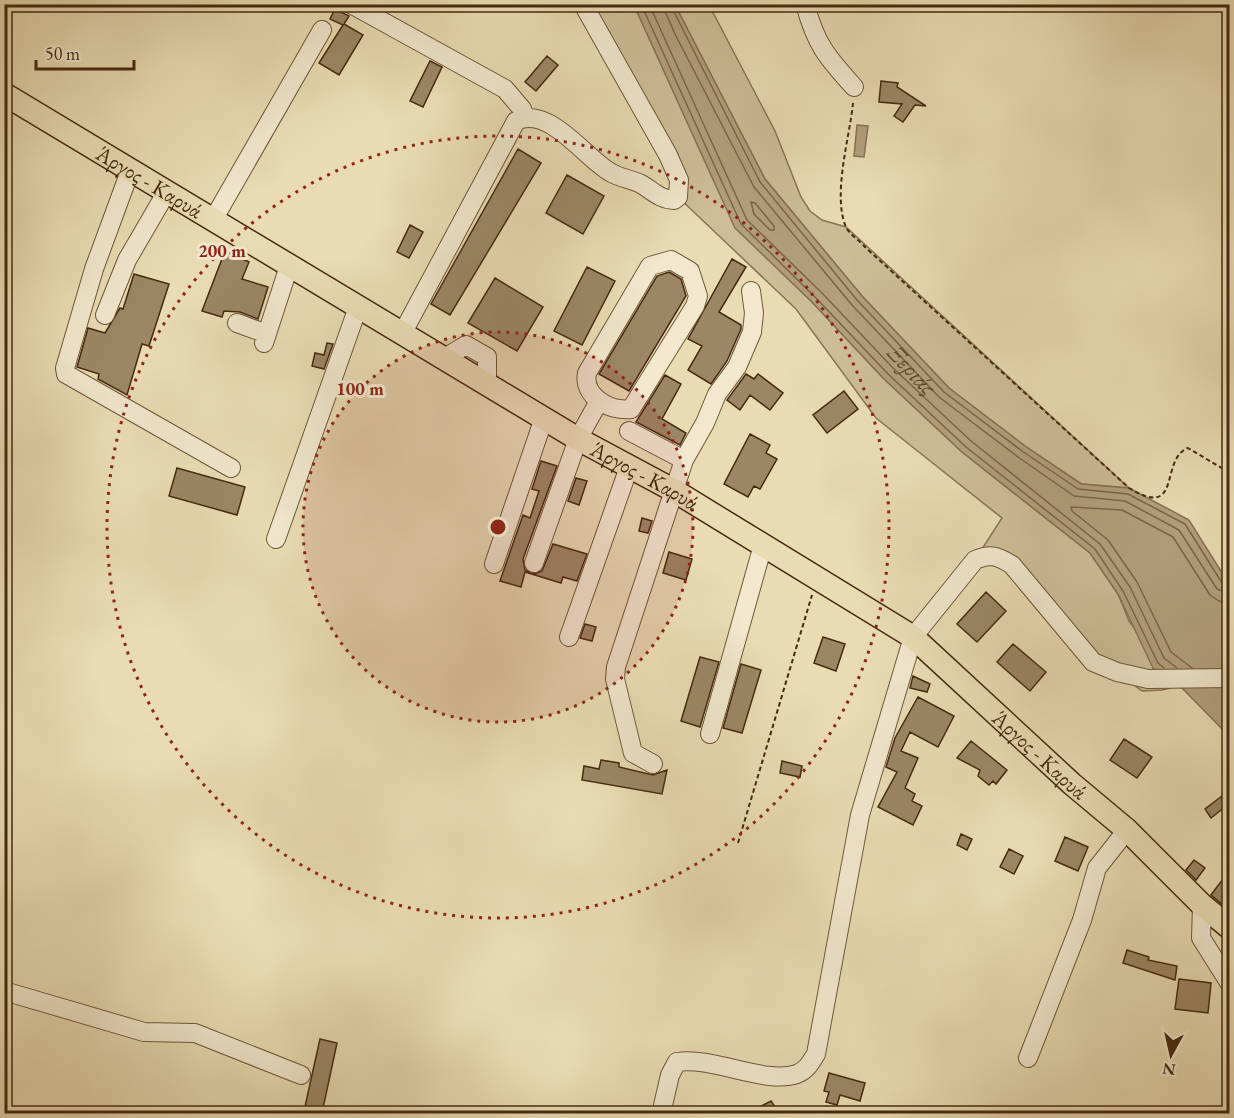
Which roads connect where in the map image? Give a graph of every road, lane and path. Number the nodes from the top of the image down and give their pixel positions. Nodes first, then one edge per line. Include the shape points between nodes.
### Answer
1 (351, 4) edge
2 (583, 4) edge
3 (805, 4) edge
4 (322, 30) dead end
5 (854, 87) joint
6 (4, 94) edge
7 (525, 117) junction
8 (130, 171) junction
9 (166, 193) junction
10 (213, 220) junction
11 (289, 266) junction
12 (751, 291) dead end
13 (358, 307) junction
14 (105, 315) dead end
15 (237, 323) dead end
16 (402, 334) junction
17 (599, 401) junction
18 (544, 418) junction
19 (629, 431) dead end
20 (578, 439) junction
21 (684, 460) junction
22 (629, 466) junction
23 (231, 468) dead end
24 (1230, 473) edge
25 (673, 490) junction
26 (276, 539) dead end
27 (763, 545) junction
28 (534, 563) dead end
29 (494, 564) dead end
30 (816, 578) junction
31 (569, 637) dead end
32 (913, 637) junction
33 (1230, 678) edge
34 (710, 734) dead end
35 (653, 764) dead end
36 (1127, 830) junction
37 (738, 843) dead end
38 (1202, 905) junction
39 (1230, 928) edge
40 (1230, 984) edge
41 (4, 992) edge
42 (1028, 1058) dead end
43 (301, 1075) dead end
44 (661, 1113) edge

1 - 7 street via 505,89
2 - 7 street via 668,155 679,180 678,196 663,200 640,183 610,172 537,118
3 - 5 street via 822,52
4 - 10 street
5 - 24 path via 844,153 842,197 846,227 1129,488 1145,497 1155,499 1162,495 1181,452 1188,448
6 - 8 main road, Άργος - Καρυά
7 - 16 street via 516,121
8 - 9 main road, Άργος - Καρυά
8 - 23 street via 94,268 66,374
9 - 10 main road, Άργος - Καρυά
9 - 14 street via 127,260
10 - 11 main road, Άργος - Καρυά
11 - 13 main road, Άργος - Καρυά
11 - 15 street via 265,339
12 - 21 street via 754,313 746,350 717,394
13 - 16 main road, Άργος - Καρυά
13 - 26 street
16 - 18 main road, Άργος - Καρυά
17 - 17 street via 587,390 588,373 650,266 671,260 690,271 698,296 694,306 637,402 624,410
17 - 20 street
18 - 20 main road, Άργος - Καρυά
18 - 29 street
19 - 21 street
20 - 22 main road, Άργος - Καρυά
20 - 28 street
21 - 25 street
22 - 25 main road, Άργος - Καρυά
22 - 31 street
25 - 27 main road, Άργος - Καρυά
25 - 35 street via 615,675 633,753
27 - 30 main road, Άργος - Καρυά
27 - 34 street
30 - 32 main road, Άργος - Καρυά
30 - 37 path
32 - 33 street via 975,560 987,554 1012,566 1093,662 1148,679
32 - 36 main road, Άργος - Καρυά
32 - 44 street via 860,815 816,1054 807,1068 796,1074 766,1074 692,1059 677,1062
36 - 38 main road, Άργος - Καρυά
36 - 42 street via 1097,868 1082,920
38 - 39 main road, Άργος - Καρυά
38 - 40 street via 1201,938
41 - 43 street via 144,1032 195,1033

